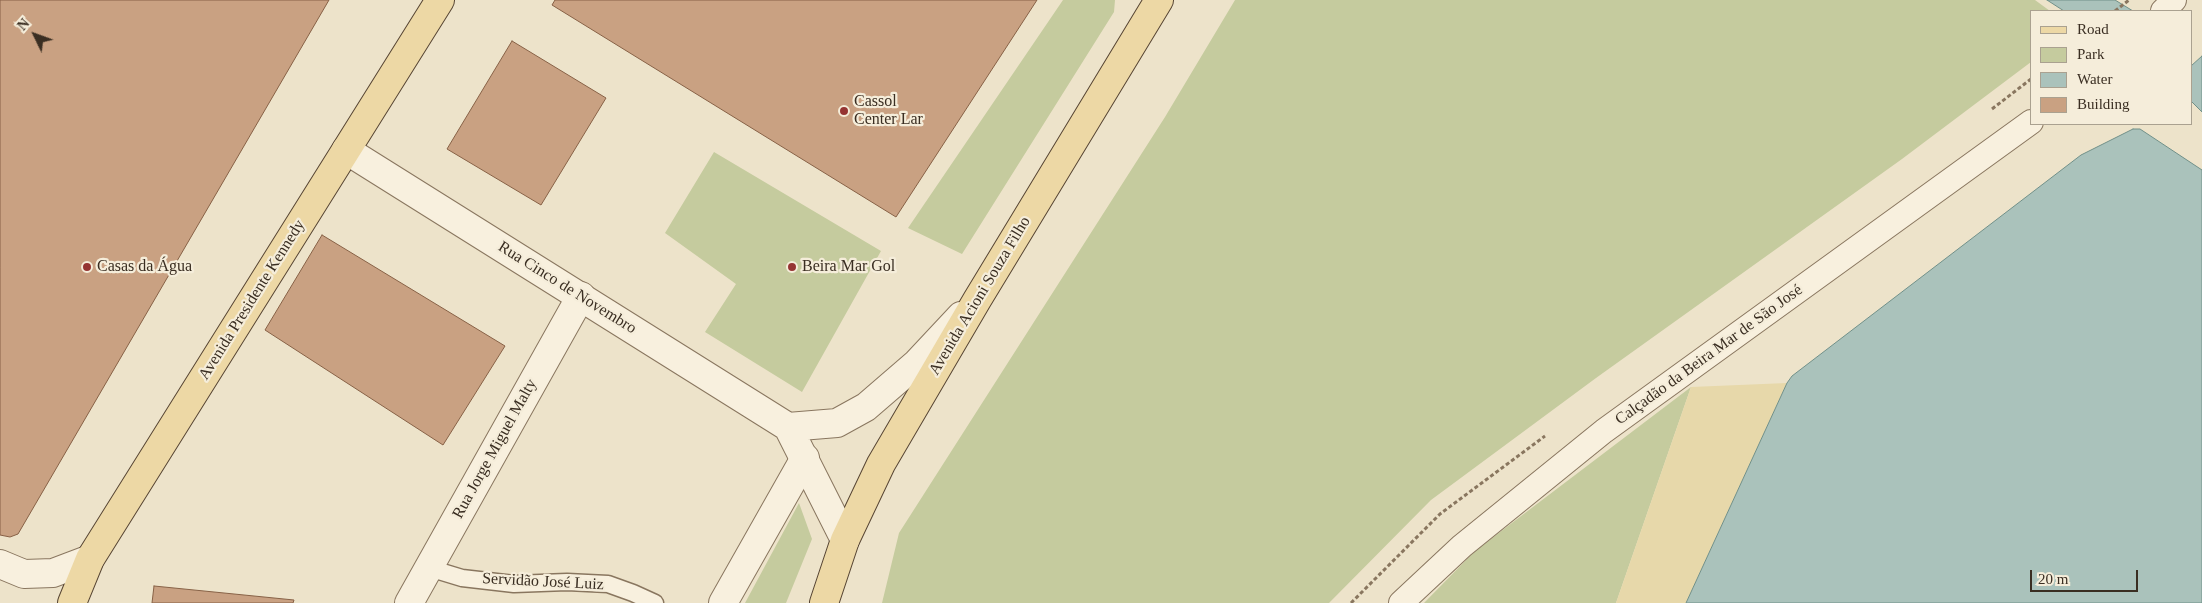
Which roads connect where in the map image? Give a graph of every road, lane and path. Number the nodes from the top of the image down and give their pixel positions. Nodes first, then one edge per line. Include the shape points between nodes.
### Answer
1 (440, 0) edge
2 (1159, 0) edge
3 (2129, 0) edge
4 (2174, 0) edge
5 (2116, 10) edge
6 (2164, 10) edge
7 (2030, 123) edge
8 (346, 150) junction
9 (580, 296) junction
10 (977, 300) junction
11 (788, 427) junction
12 (805, 458) junction
13 (845, 540) junction
14 (90, 559) junction
15 (0, 564) edge
16 (429, 568) junction
17 (72, 603) edge
18 (409, 603) edge
19 (655, 603) edge
20 (723, 603) edge
21 (824, 603) edge
22 (1401, 603) edge

1 - 8 main road, Avenida Presidente Kennedy
2 - 10 main road, Avenida Acioni Souza Filho
3 - 5 path
4 - 6 street
7 - 22 street, Calçadão da Beira Mar de São José via 1604,431 1462,546
8 - 9 street, Rua Cinco de Novembro
8 - 14 main road, Avenida Presidente Kennedy
9 - 11 street, Rua Cinco de Novembro
9 - 16 street, Rua Jorge Miguel Malty
10 - 11 street via 917,363 866,407 837,423
10 - 13 main road, Avenida Acioni Souza Filho via 881,464
11 - 12 street, Rua Cinco de Novembro
12 - 13 street, Rua Cinco de Novembro
12 - 20 street
13 - 21 main road, Avenida Acioni Souza Filho
14 - 15 street via 53,573 24,574
14 - 17 main road, Avenida Presidente Kennedy
16 - 18 street, Rua Jorge Miguel Malty
16 - 19 lane, Servidão José Luiz via 462,578 514,584 608,584

